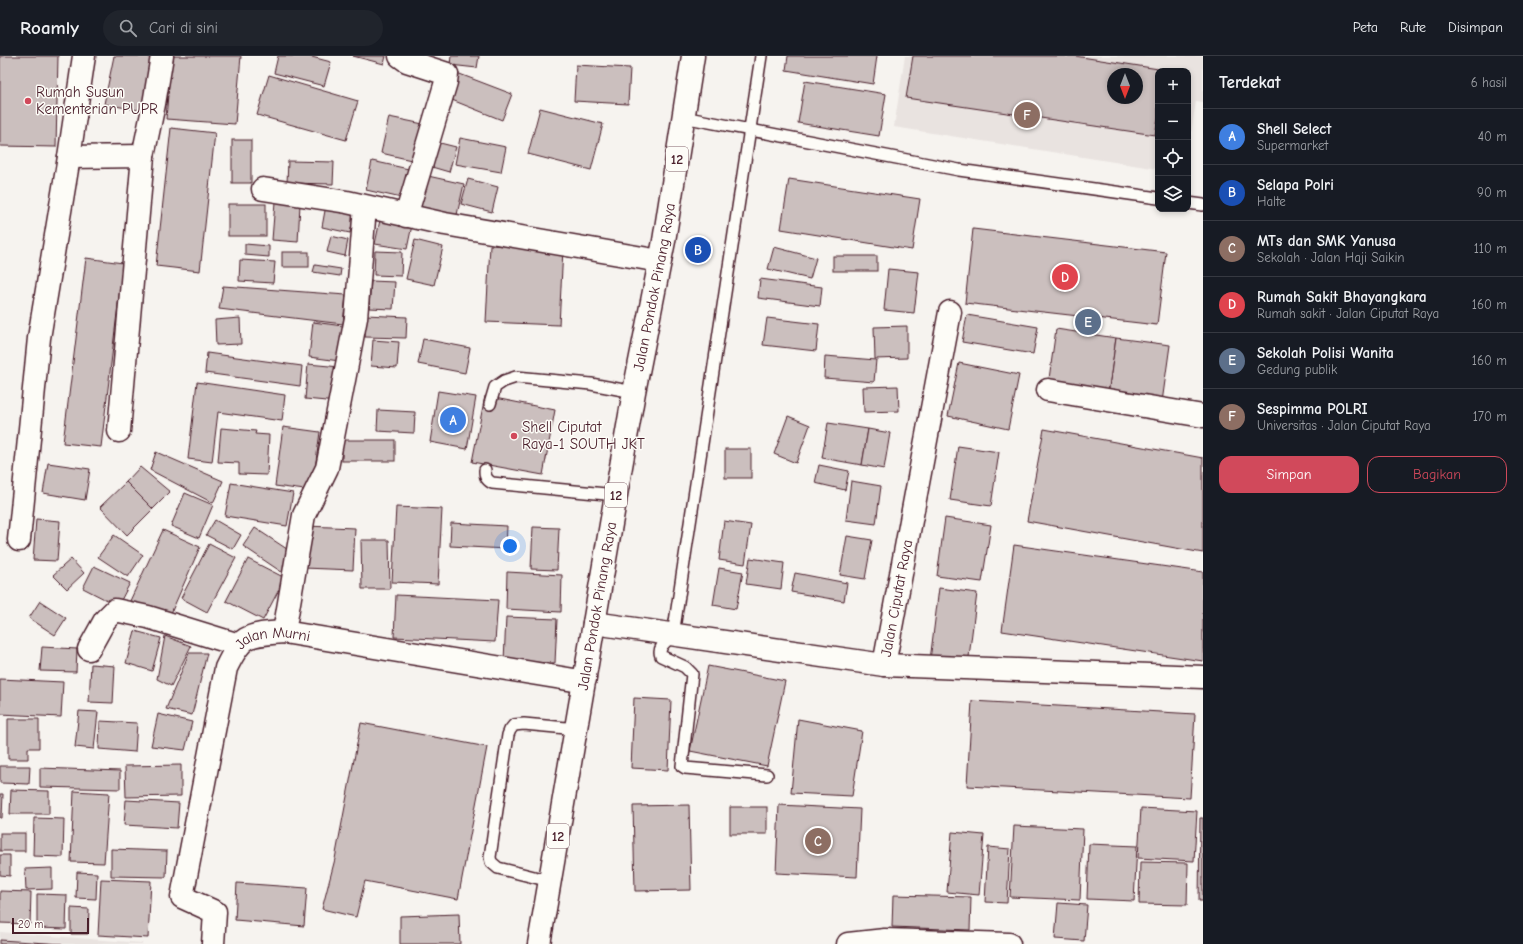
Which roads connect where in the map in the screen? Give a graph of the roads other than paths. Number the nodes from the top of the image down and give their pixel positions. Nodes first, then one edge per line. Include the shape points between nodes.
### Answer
1 (84, 56) edge
2 (162, 56) edge
3 (400, 56) edge
4 (693, 56) edge
5 (760, 56) edge
6 (683, 117) junction
7 (750, 129) junction
8 (143, 156) junction
9 (69, 157) junction
10 (264, 189) dead end
11 (1155, 198) edge
12 (1191, 203) edge
13 (1203, 205) edge
14 (365, 206) junction
15 (406, 216) junction
16 (660, 261) junction
17 (950, 312) dead end
18 (1048, 390) dead end
19 (634, 392) junction
20 (490, 404) dead end
21 (1203, 416) edge
22 (119, 431) dead end
23 (485, 470) dead end
24 (616, 495) junction
25 (19, 540) dead end
26 (594, 623) junction
27 (284, 632) junction
28 (673, 634) junction
29 (239, 645) junction
30 (88, 649) dead end
31 (884, 665) junction
32 (1203, 677) edge
33 (585, 679) junction
34 (577, 728) junction
35 (767, 775) dead end
36 (550, 881) junction
37 (213, 944) edge
38 (540, 944) edge
39 (848, 944) edge
40 (1009, 944) edge

1 - 9 main road
2 - 8 main road
3 - 15 main road via 407,61 446,74 446,82
4 - 6 main road, Jalan Pondok Pinang Raya / 12
5 - 7 lane
6 - 7 lane
6 - 16 main road, Jalan Pondok Pinang Raya / 12
7 - 11 lane via 959,170
7 - 28 lane
8 - 9 main road
8 - 22 main road
9 - 25 main road via 39,338
10 - 14 main road
12 - 13 lane
14 - 15 main road
14 - 27 main road via 354,325 327,468 304,514
15 - 16 main road
16 - 19 main road, Jalan Pondok Pinang Raya / 12
17 - 31 main road, Jalan Ciputat Raya
18 - 21 main road
19 - 20 lane via 591,384 516,377 495,387
19 - 24 main road, Jalan Pondok Pinang Raya / 12
23 - 24 lane via 487,480 492,483
24 - 26 main road, Jalan Pondok Pinang Raya / 12
26 - 28 main road
26 - 33 main road, Jalan Pondok Pinang Raya / 12
27 - 29 main road, Jalan Murni via 254,634
27 - 33 main road, Jalan Murni via 574,680
28 - 31 main road
28 - 35 lane via 660,649 661,656 685,667 692,674 682,766
29 - 30 main road via 115,610 105,620
29 - 37 main road, Jalan Murni via 226,668 182,897 215,912
31 - 32 main road, Jalan Ciputat Raya
33 - 34 main road, Jalan Pondok Pinang Raya / 12
34 - 36 main road, Jalan Pondok Pinang Raya / 12
34 - 36 lane via 514,725 508,735 491,862 498,868
36 - 38 main road, Jalan Pondok Pinang Raya / 12
39 - 40 main road via 885,940

